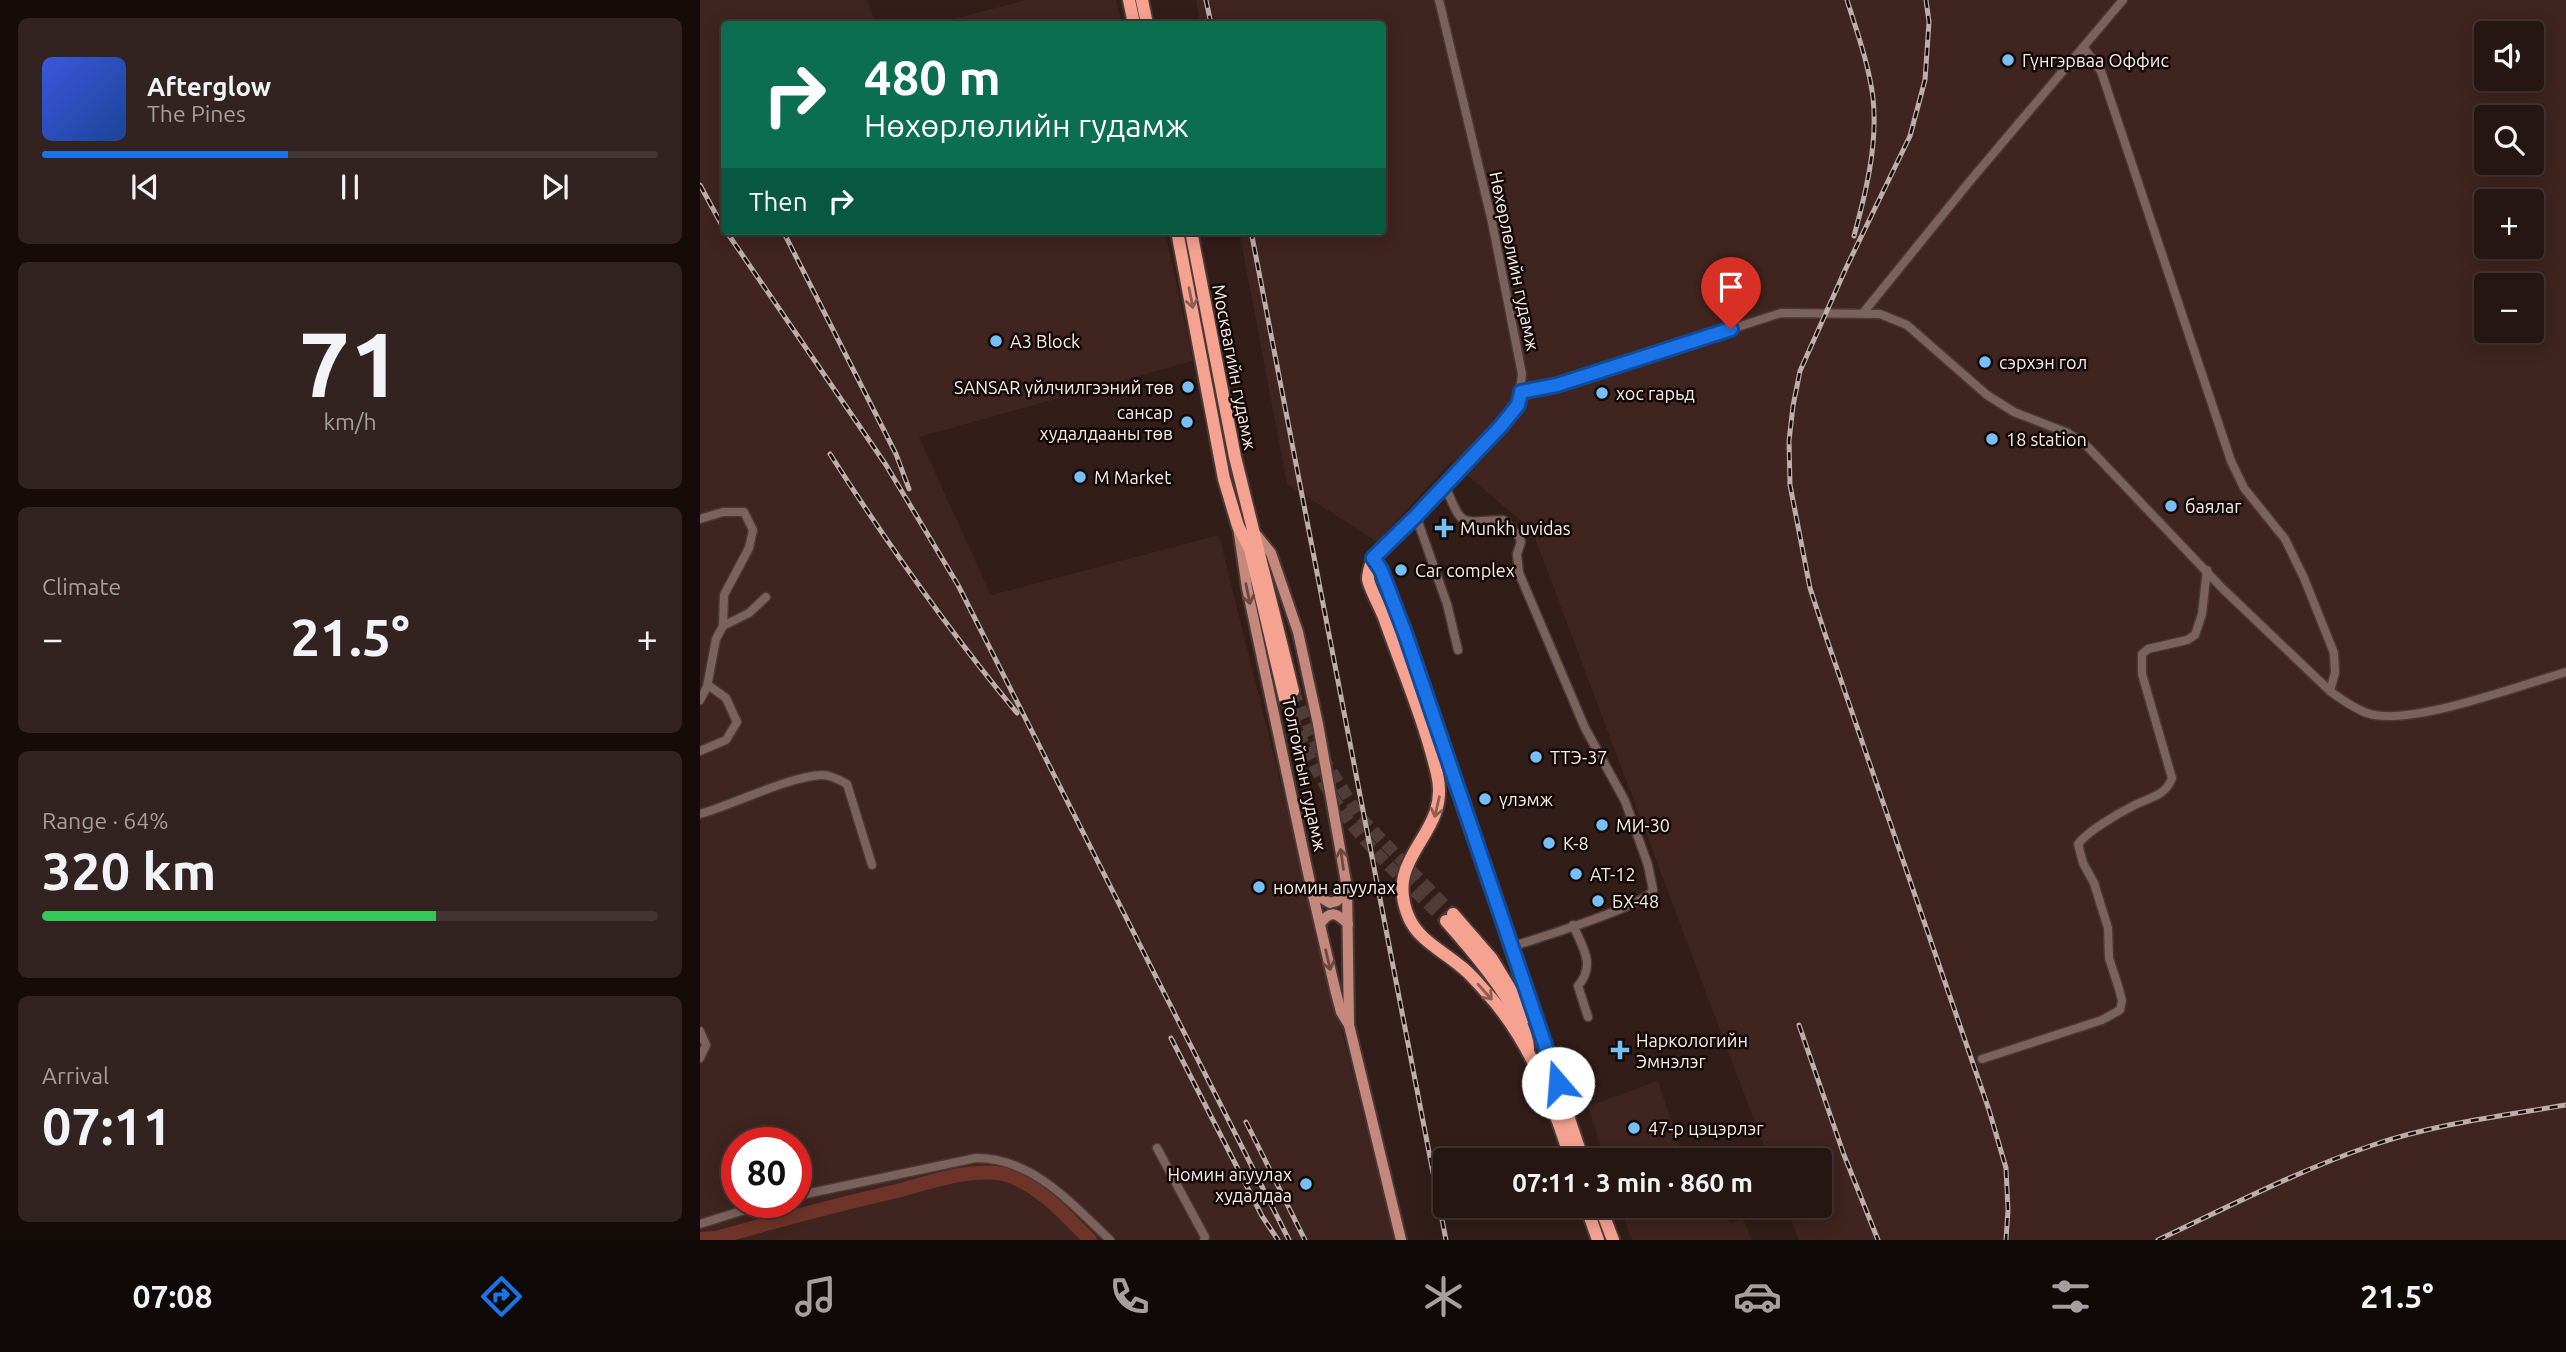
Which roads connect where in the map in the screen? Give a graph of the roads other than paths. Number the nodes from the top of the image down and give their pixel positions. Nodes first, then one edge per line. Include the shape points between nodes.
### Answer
1 (1129, 0) edge
2 (1142, 0) edge
3 (1439, 0) edge
4 (2123, 0) edge
5 (1133, 21) edge
6 (1146, 21) edge
7 (2084, 48) junction
8 (1178, 235) edge
9 (1192, 235) edge
10 (1863, 313) junction
11 (1521, 392) junction
12 (1444, 484) junction
13 (1416, 516) junction
14 (700, 519) edge
15 (1238, 526) junction
16 (1255, 533) junction
17 (1373, 558) junction
18 (2207, 570) junction
19 (766, 597) dead end
20 (723, 626) junction
21 (1458, 650) dead end
22 (2566, 672) edge
23 (707, 687) junction
24 (2330, 691) junction
25 (700, 700) edge
26 (700, 751) edge
27 (700, 814) edge
28 (872, 864) dead end
29 (1347, 888) junction
30 (1313, 893) junction
31 (1320, 924) junction
32 (1348, 924) junction
33 (1573, 925) junction
34 (1511, 947) junction
35 (1588, 1017) dead end
36 (1349, 1025) junction
37 (700, 1031) edge
38 (1541, 1032) junction
39 (1528, 1053) junction
40 (700, 1058) edge
41 (1982, 1059) dead end
42 (1157, 1148) dead end
43 (1567, 1148) edge
44 (1579, 1148) edge
45 (812, 1193) edge
46 (721, 1217) edge
47 (1590, 1218) edge
48 (1605, 1218) edge
49 (700, 1224) edge
50 (1110, 1240) edge
51 (1204, 1240) edge
52 (1401, 1240) edge
53 (1598, 1240) edge
54 (1613, 1240) edge

1 - 5 highway
2 - 6 highway
3 - 11 street, Нөхөрлөлийн гудамж via 1506,292 1522,374
4 - 7 street
7 - 10 street
7 - 24 street via 2101,71 2231,461 2244,488 2290,548 2331,643 2336,663
8 -> 15 highway, Москвагийн гудамж via 1224,479
9 - 16 highway, Москвагийн гудамж via 1235,457
10 - 11 street via 1781,313 1557,385
10 - 18 street via 1907,325 1987,395 2085,444
11 - 12 street via 1518,405
12 - 13 street
12 - 33 street via 1460,518 1470,524 1503,520 1519,536 1519,572 1585,728 1625,800 1647,865 1651,895
13 - 17 street
13 - 21 street
14 - 20 street via 744,512 753,530 749,548 724,595
15 - 16 highway, Москвагийн гудамж via 1250,549 1289,695
15 -> 30 main road, Толгойтын гудамж via 1247,588
29 -> 16 main road, Толгойтын гудамж via 1298,632 1271,553
17 - 34 highway via 1391,594
17 -> 39 highway via 1368,580 1439,785 1434,819 1405,870 1402,890 1406,909 1419,934 1489,995
18 - 24 street
18 - 41 street via 2195,635 2142,654 2142,674 2172,778 2169,786 2078,844 2108,929 2120,1010
19 - 20 street via 750,613
20 - 23 street
22 - 24 street via 2425,713 2386,717 2367,713
23 - 25 street
23 - 26 street via 726,698 737,722 726,740
27 - 28 street via 787,783 822,775 837,778 847,784
29 - 30 main road via 1330,903
29 - 32 main road, Толгойтын гудамж
30 - 31 main road, Толгойтын гудамж
31 - 32 main road via 1332,913
31 -> 36 main road, Толгойтын гудамж via 1338,1003
32 - 36 main road, Толгойтын гудамж
33 - 34 street
33 - 35 street via 1588,962 1587,975 1578,986
34 - 38 highway
36 - 52 main road, Толгойтын гудамж
37 - 40 street via 706,1045
38 - 39 highway via 1531,1026 1492,959 1449,917 1524,1028
38 - 44 highway
39 - 43 highway via 1552,1101
42 - 51 street
45 - 50 street via 990,1158 1043,1179
46 - 49 street
47 - 53 highway
48 - 54 highway

